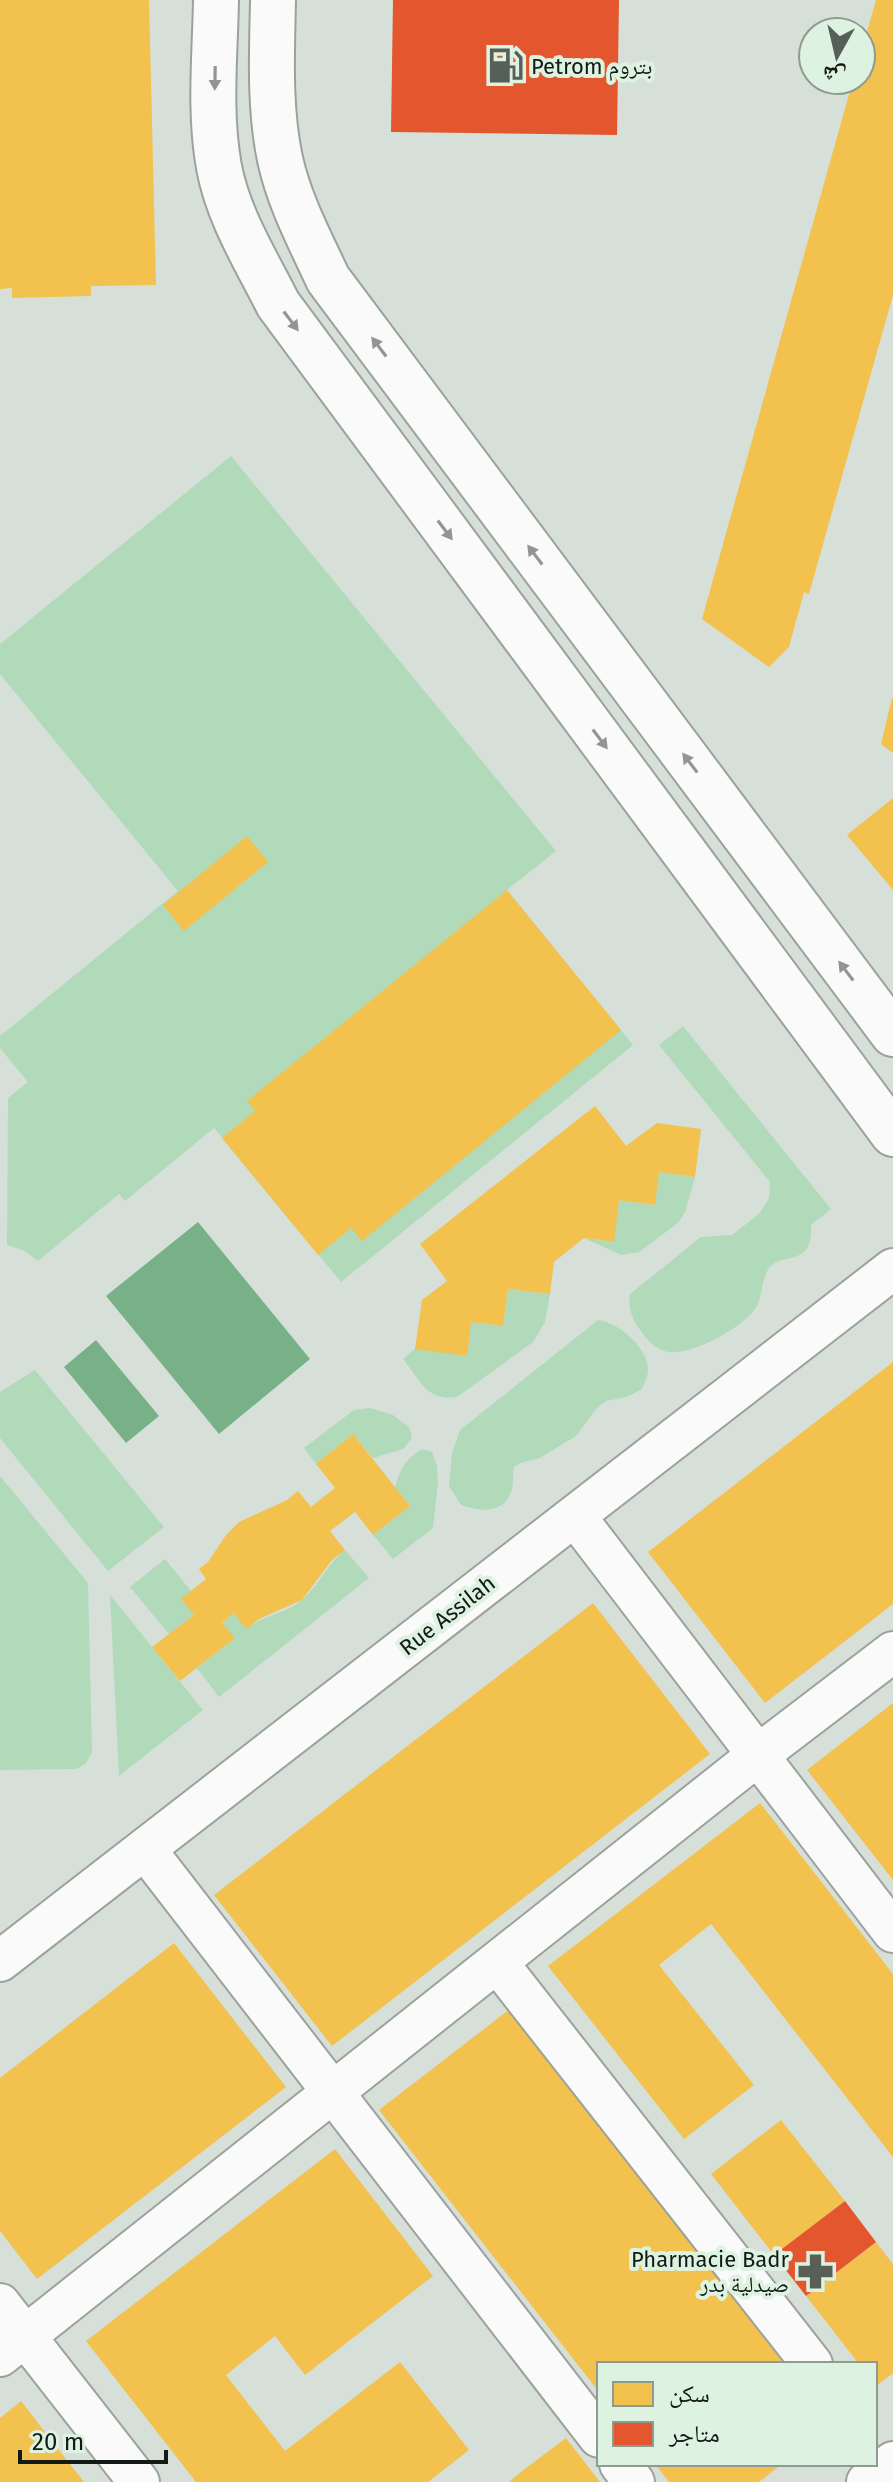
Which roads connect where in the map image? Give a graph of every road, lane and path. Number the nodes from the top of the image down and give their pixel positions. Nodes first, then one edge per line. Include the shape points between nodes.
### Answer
1 (216, 0) edge
2 (273, 0) edge
3 (893, 1034) edge
4 (893, 1134) edge
5 (893, 1269) edge
6 (575, 1516) junction
7 (893, 1652) edge
8 (758, 1755) junction
9 (145, 1849) junction
10 (893, 1932) edge
11 (0, 1961) edge
12 (497, 1962) junction
13 (332, 2094) junction
14 (0, 2304) edge
15 (12, 2346) edge
16 (810, 2362) edge
17 (597, 2434) edge
18 (622, 2466) edge
19 (139, 2482) edge
20 (634, 2482) edge

1 -> 4 main road via 219,168 237,223 278,304
3 -> 2 main road via 328,279 279,159 272,97
5 - 6 street, Rue Assilah
6 - 8 street
6 - 9 street, Rue Assilah
7 - 8 street
8 - 10 street
8 - 12 street
9 - 11 street, Rue Assilah
9 - 13 street
12 - 13 street
12 - 16 street
13 - 15 street
13 - 17 street
14 - 15 street
15 - 19 street
18 - 20 street

